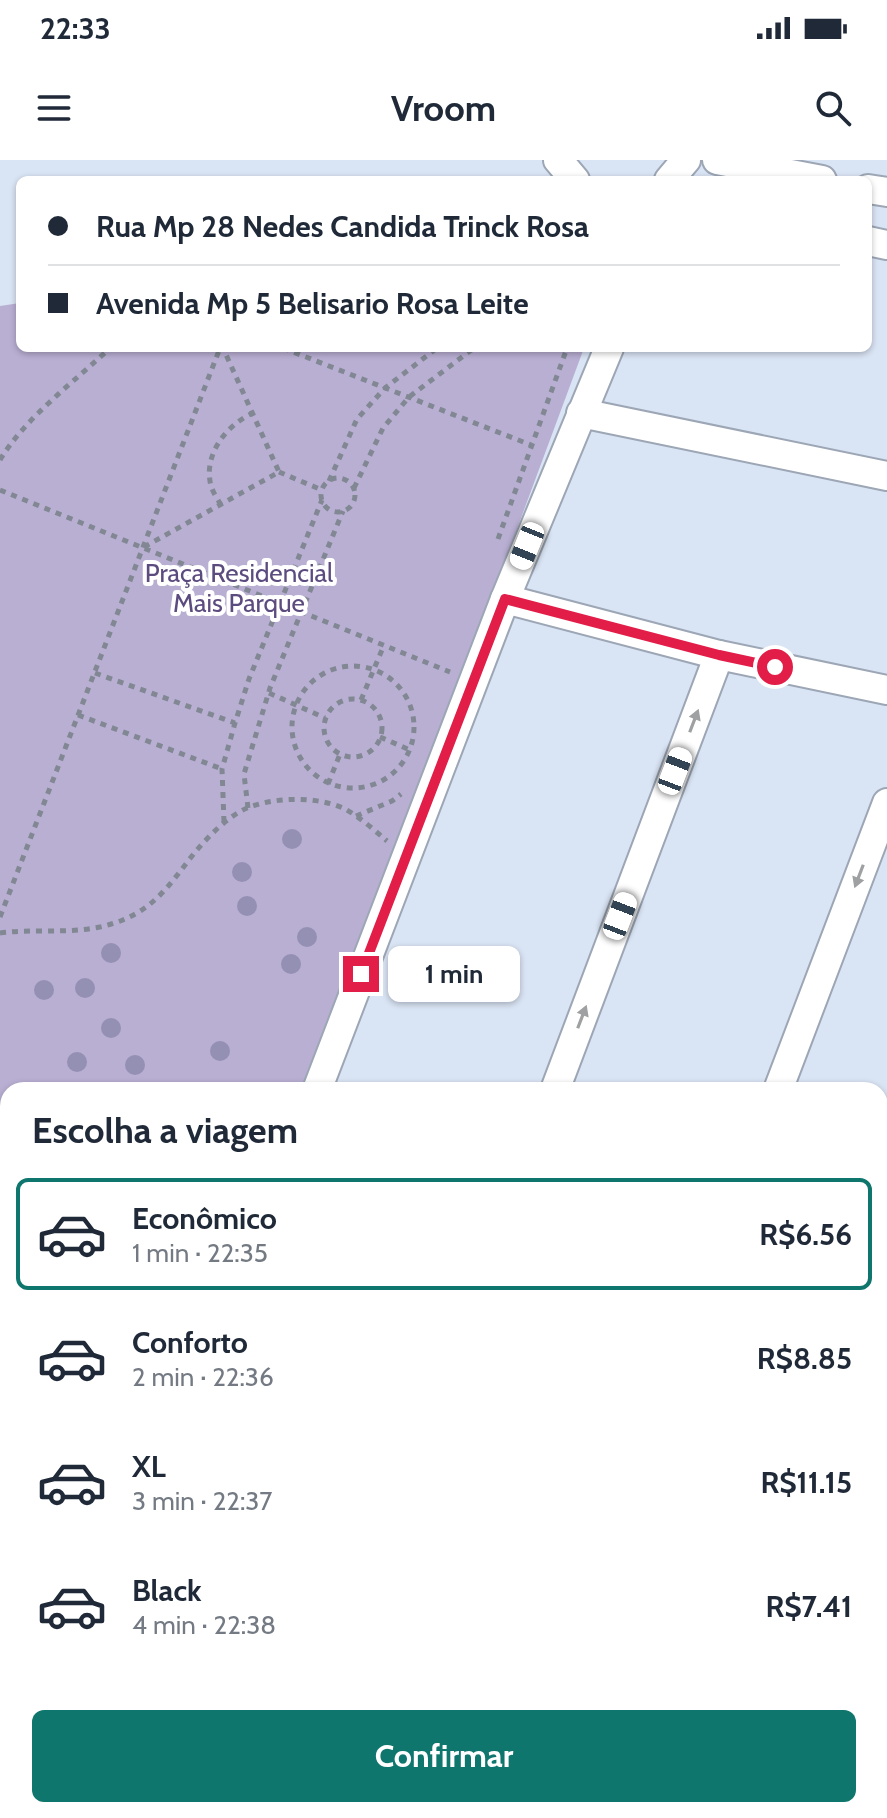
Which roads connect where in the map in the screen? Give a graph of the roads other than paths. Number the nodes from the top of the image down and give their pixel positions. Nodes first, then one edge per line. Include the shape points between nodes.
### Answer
1 (558, 160) edge
2 (686, 160) edge
3 (717, 160) edge
4 (571, 176) edge
5 (672, 176) edge
6 (801, 176) edge
7 (607, 352) edge
8 (581, 413) junction
9 (887, 476) edge
10 (505, 599) junction
11 (719, 655) junction
12 (887, 690) edge
13 (887, 803) edge
14 (320, 1082) edge
15 (558, 1082) edge
16 (781, 1082) edge

1 - 4 street
2 - 5 street
3 - 6 street
7 - 8 street
8 - 9 street
8 - 10 street
10 - 11 street
10 - 14 street
11 - 12 street
15 -> 11 street
13 -> 16 street

